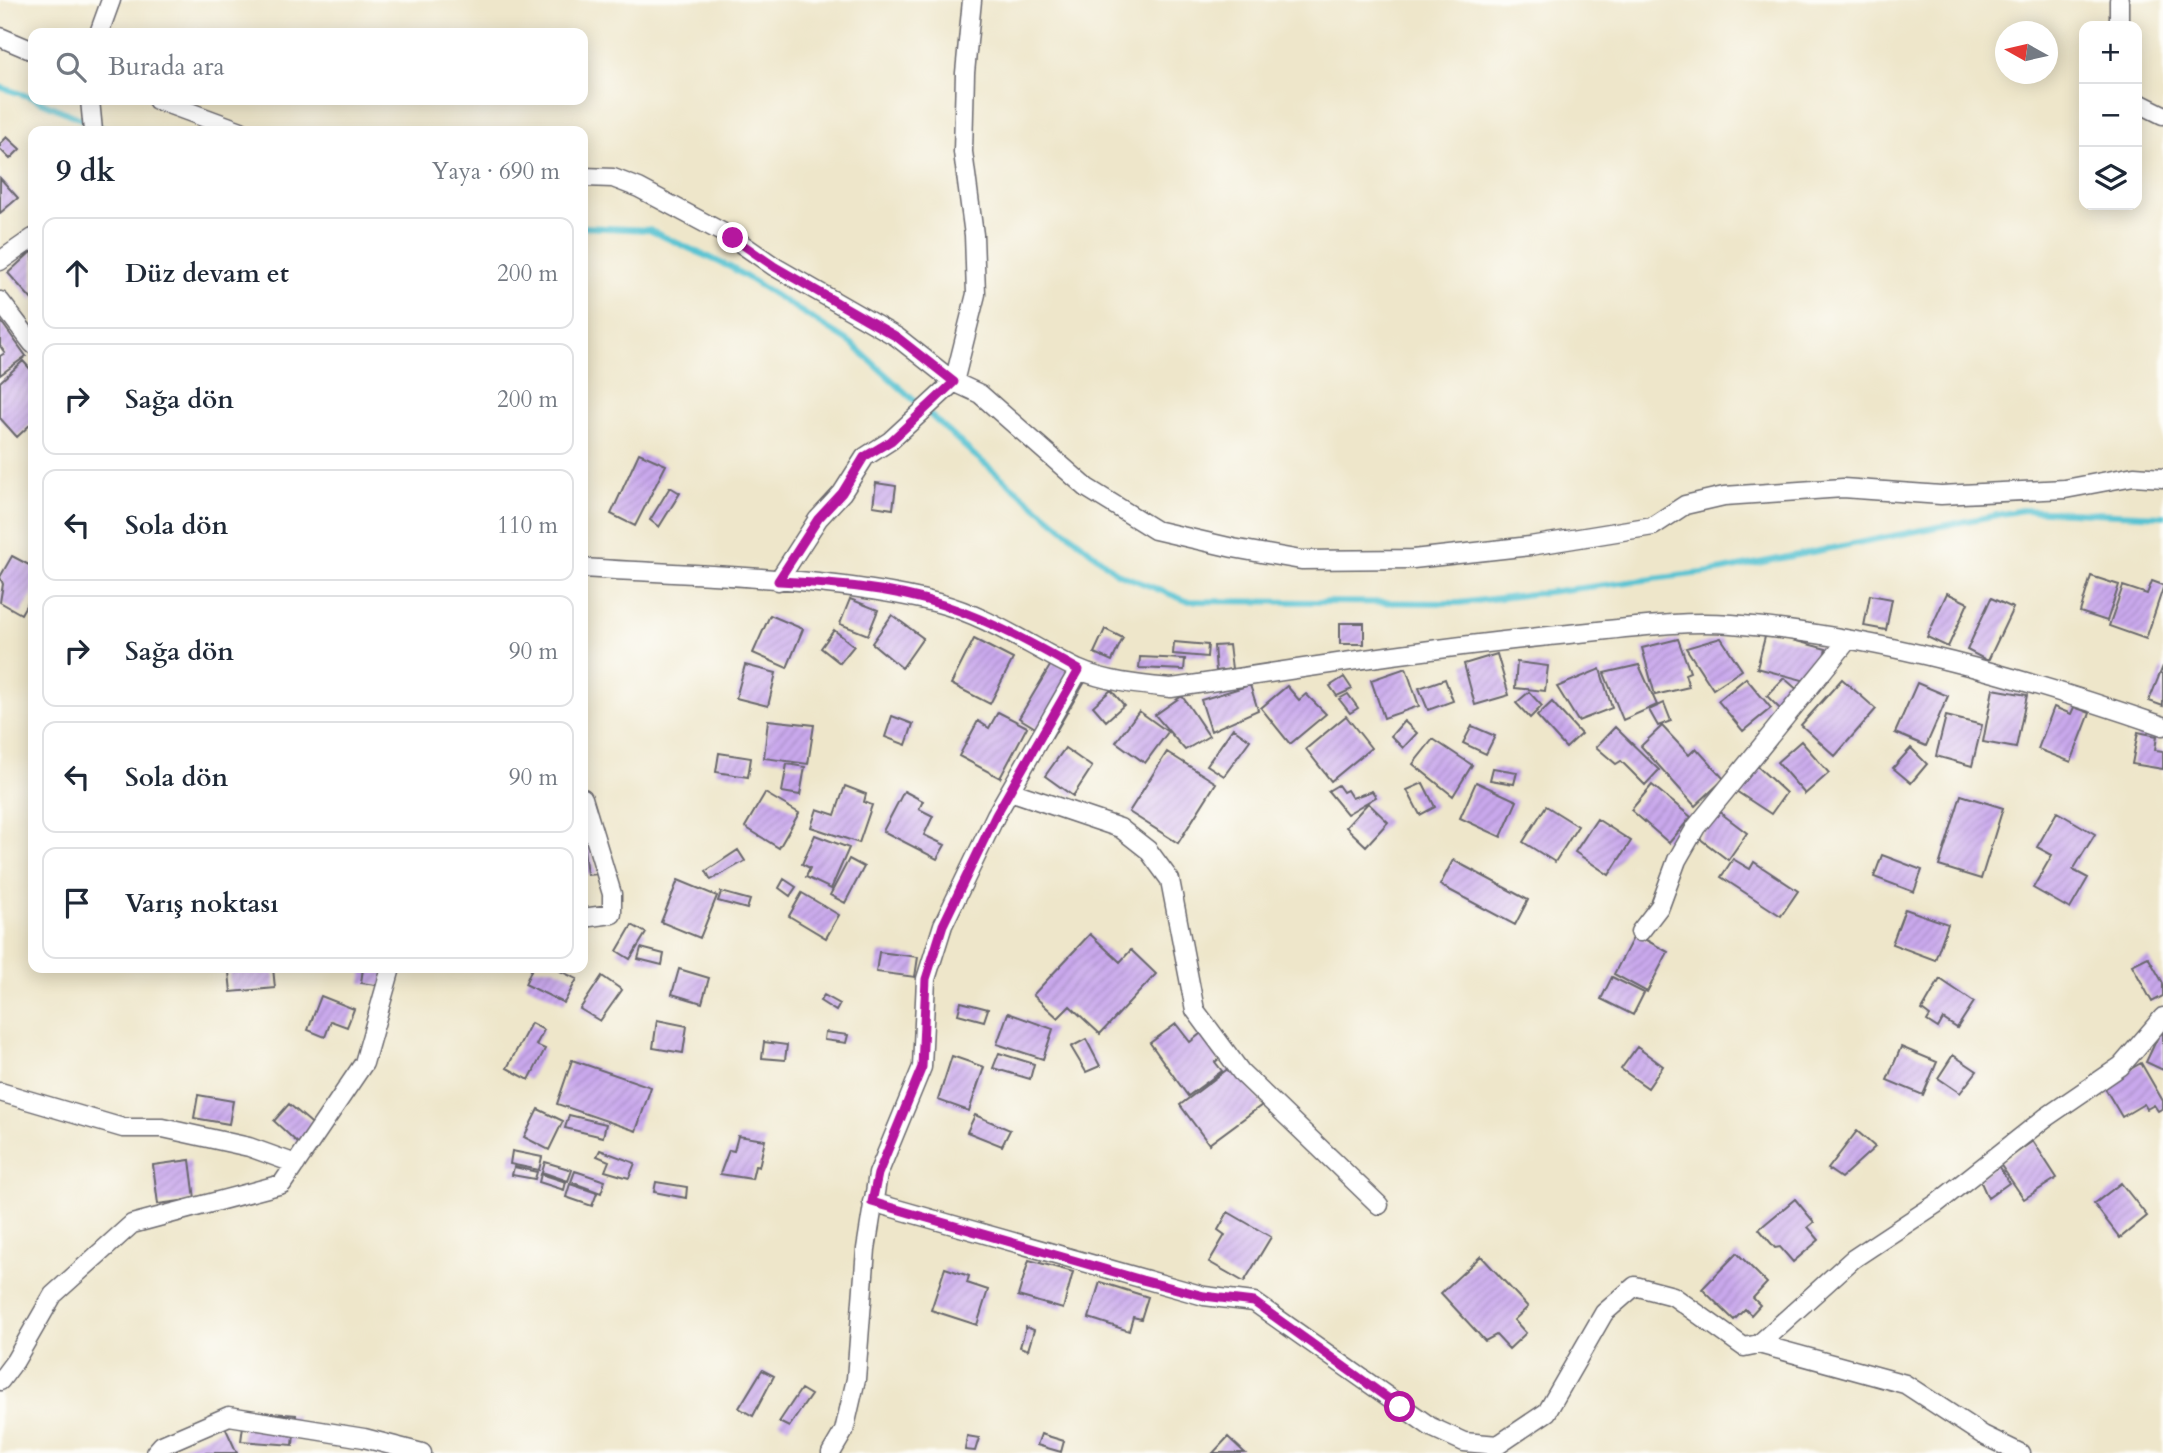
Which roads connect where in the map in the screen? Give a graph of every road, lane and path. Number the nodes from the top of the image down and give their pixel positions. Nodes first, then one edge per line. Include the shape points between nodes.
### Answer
1 (111, 0) edge
2 (972, 0) edge
3 (2119, 0) edge
4 (2119, 21) edge
5 (101, 28) edge
6 (0, 37) edge
7 (28, 49) edge
8 (91, 105) edge
9 (171, 105) edge
10 (2142, 105) edge
11 (2163, 116) edge
12 (93, 126) edge
13 (227, 126) edge
14 (588, 177) edge
15 (28, 241) edge
16 (0, 261) edge
17 (0, 301) edge
18 (28, 337) edge
19 (954, 382) junction
20 (2163, 478) edge
21 (588, 568) edge
22 (778, 581) junction
23 (1849, 640) junction
24 (1079, 670) junction
25 (2163, 726) edge
26 (1010, 791) junction
27 (588, 815) edge
28 (588, 917) edge
29 (1640, 932) dead end
30 (390, 973) edge
31 (2163, 1017) edge
32 (0, 1092) edge
33 (296, 1164) junction
34 (872, 1202) junction
35 (1379, 1206) dead end
36 (1759, 1344) junction
37 (0, 1381) edge
38 (155, 1453) edge
39 (422, 1453) edge
40 (831, 1453) edge
41 (2020, 1453) edge

1 - 5 street
2 - 19 street via 963,152 976,293
3 - 4 street
6 - 7 street
8 - 12 street
9 - 13 street
10 - 11 street
14 - 19 street via 613,178 639,188 733,238 897,337
15 - 16 street
17 - 18 street
19 - 20 street via 980,394 1087,488 1155,530 1301,560 1413,559 1530,546 1653,526 1685,505 1724,496 1843,488 1941,495
19 - 22 street via 891,441 864,457
21 - 22 street
22 - 24 street via 851,585 941,604 988,622
23 - 24 street via 1731,624 1653,626 1410,652 1171,688 1135,685
23 - 25 street via 2080,696
23 - 29 street via 1696,827 1677,860 1660,906
24 - 26 street
26 - 34 street via 943,925 926,979 922,1067 878,1174
26 - 35 street via 1120,828 1148,850 1170,880 1195,1010 1241,1072
27 - 28 street via 612,894 612,914
30 - 33 street via 364,1063
31 - 36 street via 2121,1066 1853,1259
32 - 33 street via 124,1128 163,1128 249,1147
33 - 37 street via 282,1184 132,1224 53,1295
34 - 36 street via 1192,1293 1254,1302 1400,1407 1464,1442 1497,1444 1547,1412 1604,1313 1635,1286 1672,1296 1744,1347
34 - 40 street via 856,1379 844,1431
36 - 41 street via 1905,1384 1983,1435
38 - 39 street via 229,1416 364,1438

